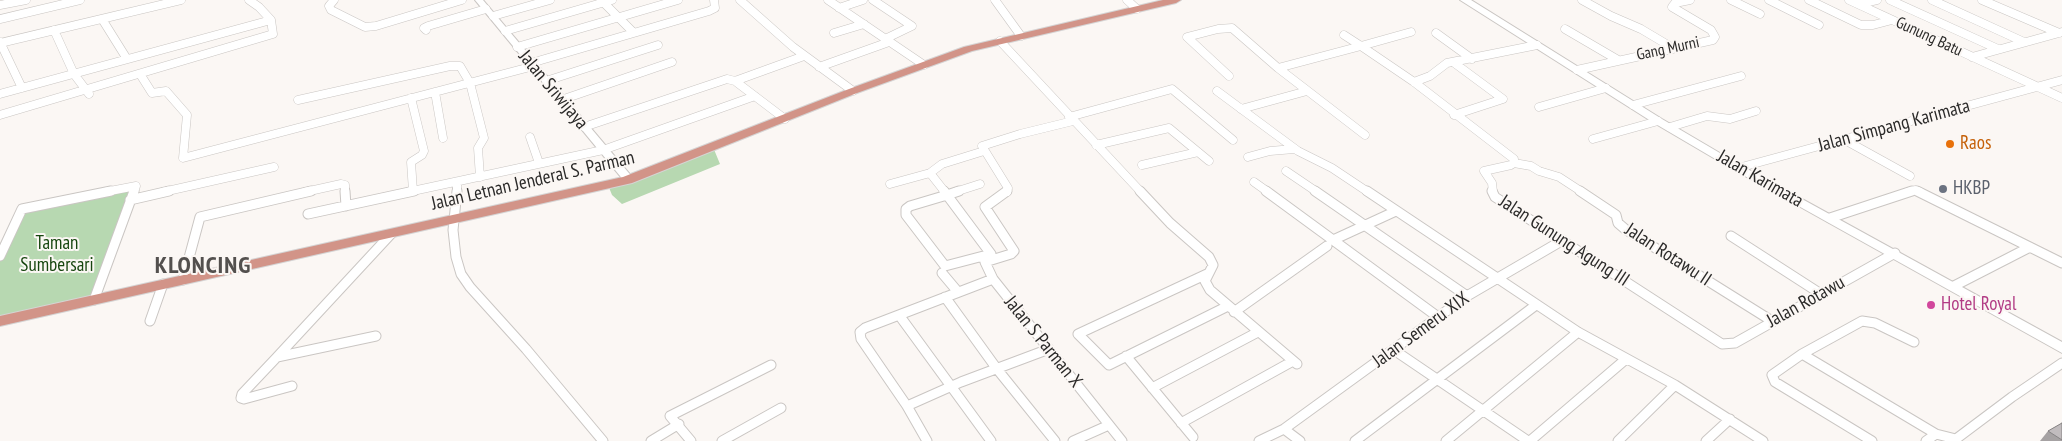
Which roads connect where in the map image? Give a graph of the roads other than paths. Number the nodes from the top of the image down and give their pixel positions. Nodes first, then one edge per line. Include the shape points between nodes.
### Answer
1 (26, 0) edge
2 (80, 0) edge
3 (181, 0) edge
4 (249, 0) edge
5 (334, 0) edge
6 (462, 0) edge
7 (550, 0) edge
8 (612, 0) edge
9 (678, 0) edge
10 (716, 0) edge
11 (740, 0) edge
12 (828, 0) edge
13 (863, 0) edge
14 (872, 0) edge
15 (995, 0) edge
16 (1176, 0) edge
17 (1465, 0) edge
18 (1582, 0) edge
19 (1690, 0) edge
20 (1731, 0) edge
21 (1770, 0) edge
22 (1808, 0) edge
23 (1849, 0) edge
24 (1878, 0) edge
25 (1890, 0) edge
26 (1932, 0) edge
27 (1982, 0) edge
28 (602, 1) edge
29 (443, 2) edge
30 (1132, 4) edge
31 (1859, 4) junction
32 (0, 5) edge
33 (484, 5) edge
34 (839, 8) junction
35 (1760, 14) dead end
36 (618, 18) junction
37 (0, 19) edge
38 (102, 19) junction
39 (271, 20) junction
40 (1892, 20) junction
41 (864, 24) junction
42 (1820, 25) dead end
43 (1565, 29) dead end
44 (54, 30) junction
45 (426, 30) dead end
46 (505, 31) junction
47 (633, 32) junction
48 (1411, 32) dead end
49 (834, 33) dead end
50 (1436, 33) dead end
51 (2061, 33) edge
52 (1344, 35) dead end
53 (1021, 36) junction
54 (887, 40) junction
55 (1000, 41) junction
56 (0, 42) edge
57 (2024, 42) junction
58 (658, 45) dead end
59 (1537, 45) junction
60 (1361, 46) junction
61 (518, 47) junction
62 (1673, 48) junction
63 (1998, 49) junction
64 (804, 56) junction
65 (1972, 57) junction
66 (1472, 58) junction
67 (127, 59) junction
68 (1618, 60) junction
69 (672, 62) dead end
70 (1453, 62) junction
71 (532, 64) junction
72 (924, 65) junction
73 (819, 67) junction
74 (1278, 68) junction
75 (1577, 70) junction
76 (74, 74) junction
77 (140, 74) junction
78 (1229, 76) dead end
79 (1741, 76) dead end
80 (731, 80) junction
81 (2062, 80) edge
82 (546, 81) junction
83 (1414, 82) junction
84 (470, 83) junction
85 (2049, 84) joint
86 (2038, 87) junction
87 (22, 88) junction
88 (1606, 88) junction
89 (853, 91) junction
90 (1217, 91) dead end
91 (1307, 91) junction
92 (87, 92) junction
93 (434, 92) junction
94 (0, 94) edge
95 (755, 96) junction
96 (411, 98) junction
97 (2062, 98) edge
98 (298, 100) dead end
99 (561, 100) junction
100 (1633, 105) junction
101 (1539, 107) dead end
102 (1241, 109) junction
103 (1756, 111) dead end
104 (0, 114) edge
105 (1454, 114) junction
106 (785, 119) junction
107 (1071, 119) junction
108 (1658, 121) junction
109 (584, 127) junction
110 (1670, 127) junction
111 (1365, 134) dead end
112 (530, 137) dead end
113 (443, 138) dead end
114 (1593, 139) dead end
115 (1843, 139) junction
116 (1233, 140) dead end
117 (1096, 145) junction
118 (603, 150) junction
119 (1296, 150) junction
120 (984, 151) junction
121 (1198, 152) junction
122 (1248, 157) dead end
123 (1209, 161) dead end
124 (539, 163) junction
125 (1514, 163) junction
126 (1142, 165) dead end
127 (274, 167) dead end
128 (1738, 168) junction
129 (1286, 171) dead end
130 (930, 173) junction
131 (480, 176) junction
132 (1910, 176) dead end
133 (629, 180) junction
134 (457, 182) junction
135 (1254, 182) dead end
136 (890, 184) dead end
137 (980, 184) dead end
138 (413, 191) junction
139 (947, 194) junction
140 (130, 200) junction
141 (346, 206) junction
142 (1396, 211) junction
143 (308, 214) dead end
144 (1830, 218) junction
145 (455, 220) junction
146 (1364, 226) junction
147 (390, 234) junction
148 (1731, 236) dead end
149 (1563, 240) junction
150 (1330, 243) junction
151 (2030, 247) junction
152 (1895, 253) junction
153 (0, 256) edge
154 (2062, 263) edge
155 (942, 273) dead end
156 (1209, 273) junction
157 (1494, 278) junction
158 (993, 279) junction
159 (183, 280) junction
160 (163, 284) junction
161 (1954, 286) junction
162 (958, 292) junction
163 (1822, 294) junction
164 (1467, 296) junction
165 (945, 297) junction
166 (94, 300) junction
167 (1536, 305) junction
168 (1231, 309) junction
169 (899, 315) junction
170 (1438, 317) junction
171 (0, 320) edge
172 (150, 321) dead end
173 (1772, 321) junction
174 (1258, 332) junction
175 (1578, 332) junction
176 (376, 336) dead end
177 (1717, 341) joint
178 (1914, 342) dead end
179 (2062, 348) edge
180 (1050, 349) junction
181 (1394, 350) junction
182 (1802, 354) junction
183 (1126, 356) junction
184 (277, 357) junction
185 (1626, 359) junction
186 (2062, 363) edge
187 (770, 365) dead end
188 (997, 369) junction
189 (1436, 379) junction
190 (1675, 385) junction
191 (292, 386) dead end
192 (951, 386) junction
193 (1152, 388) junction
194 (907, 406) junction
195 (780, 408) dead end
196 (1483, 410) junction
197 (1730, 418) junction
198 (1181, 423) junction
199 (678, 424) junction
200 (1109, 425) junction
201 (1284, 429) junction
202 (1936, 434) junction
203 (1193, 436) dead end
204 (603, 441) edge
205 (651, 441) edge
206 (691, 441) edge
207 (722, 441) edge
208 (927, 441) edge
209 (991, 441) edge
210 (1055, 441) edge
211 (1073, 441) edge
212 (1122, 441) edge
213 (1259, 441) edge
214 (1300, 441) edge
215 (1355, 441) edge
216 (1446, 441) edge
217 (1529, 441) edge
218 (1618, 441) edge
219 (1706, 441) edge
220 (1763, 441) edge
221 (1872, 441) edge
222 (1926, 441) edge

1 - 32 street
2 - 37 street
3 - 38 street
4 - 39 street via 260,6
5 - 29 street via 329,6 331,10 365,27
6 - 29 street
7 - 33 street
8 - 28 street
9 - 36 street
10 - 47 street via 715,8 709,11
11 - 64 street
12 - 34 street
13 - 34 street
14 - 54 street via 912,26
15 - 53 street
16 - 30 highway, Jalan Letnan Jenderal S. Parman
17 - 59 main road, Jalan Karimata
18 - 62 street via 1641,28
19 - 62 street, Gang Murni via 1675,3 1672,7 1704,24 1713,32 1714,39
20 - 35 street
21 - 42 street
22 - 40 street via 1860,25
23 - 31 street, Gunung Batu
24 - 31 street, Gunung Batu
25 - 63 street
26 - 57 street
27 - 51 street, Gunung Batu
28 - 36 street
28 - 46 street
30 - 53 highway, Jalan Letnan Jenderal S. Parman
31 - 40 street, Gunung Batu
33 - 45 street via 425,26
33 - 46 street, Jalan Sriwijaya
34 - 41 street
36 - 47 street
36 - 61 street
38 - 44 street
38 - 67 street
39 - 67 street
39 - 77 street via 271,36
40 - 65 street, Gunung Batu
41 - 49 street
41 - 54 street
43 - 68 street
44 - 56 street
44 - 76 street
46 - 61 street, Jalan Sriwijaya
47 - 71 street
48 - 60 street
50 - 66 street
51 - 57 street, Gunung Batu
52 - 60 street
53 - 55 highway, Jalan Letnan Jenderal S. Parman
54 - 72 street
54 - 73 street
55 - 72 highway, Jalan Letnan Jenderal S. Parman
55 - 107 street
56 - 87 street
57 - 63 street, Gunung Batu
58 - 82 street
59 - 66 street
59 - 75 main road, Jalan Karimata
60 - 74 street
60 - 83 street
61 - 71 street, Jalan Sriwijaya
62 - 68 street, Gang Murni
63 - 65 street, Gunung Batu
64 - 73 street
64 - 80 street
65 - 86 street, Gunung Batu
66 - 70 street
67 - 76 street
68 - 75 street, Gang Murni
69 - 99 street
70 - 83 street
70 - 105 street via 1503,99
71 - 82 street, Jalan Sriwijaya
71 - 84 street
72 - 89 highway, Jalan Letnan Jenderal S. Parman
73 - 89 street
74 - 78 street via 1232,28 1218,28 1187,37
74 - 91 street
75 - 88 main road, Jalan Karimata
76 - 87 street
76 - 92 street
77 - 92 street
77 - 96 street via 152,93 166,91 187,115 183,158
79 - 100 street
80 - 95 street
80 - 109 street
81 - 85 street
82 - 99 street, Jalan Sriwijaya
83 - 105 street
84 - 93 street
84 - 98 street via 461,68 455,66
84 - 131 street via 484,138 478,148
85 - 86 street, Jalan Simpang Karimata
86 - 97 street, Gunung Batu
86 - 115 street, Jalan Simpang Karimata
87 - 94 street
88 - 100 main road, Jalan Karimata
88 - 101 street
89 - 106 highway, Jalan Letnan Jenderal S. Parman
90 - 102 street
91 - 102 street
91 - 111 street
92 - 104 street
93 - 96 street
93 - 113 street
95 - 106 street
95 - 118 street
96 - 138 street via 424,151 411,162
99 - 109 street, Jalan Sriwijaya
100 - 108 main road, Jalan Karimata
102 - 119 street
103 - 110 street via 1730,119 1707,116
105 - 125 street via 1510,156
106 - 133 highway, Jalan Letnan Jenderal S. Parman
107 - 116 street via 1172,89
107 - 117 street
107 - 120 street via 986,144 982,146
108 - 110 main road, Jalan Karimata
108 - 114 street
109 - 118 street, Jalan Sriwijaya
110 - 128 main road, Jalan Karimata
112 - 124 street
115 - 128 street, Jalan Simpang Karimata
115 - 132 street
117 - 121 street via 1166,128 1172,129
117 - 156 street via 1170,223 1209,257 1213,265
118 - 124 street
118 - 133 street, Jalan Sriwijaya
119 - 122 street via 1270,151
119 - 142 street via 1325,164
120 - 130 street via 942,164
120 - 158 street, Jalan S Parman X via 1008,188 1008,193 985,207 1014,249 1011,254 985,262
121 - 123 street
121 - 126 street
124 - 131 street
125 - 149 street, Jalan Gunung Agung III via 1484,171 1492,183 1493,194
125 - 173 street, Jalan Rotawu II via 1532,166 1559,178 1616,214 1618,223 1625,229
127 - 140 street
128 - 144 main road, Jalan Karimata
129 - 146 street
130 - 136 street
130 - 139 street
131 - 134 street
133 - 145 highway, Jalan Letnan Jenderal S. Parman
134 - 138 street
134 - 145 street
135 - 150 street
137 - 139 street
138 - 141 street
139 - 139 street via 910,206 906,215 944,266 991,254
140 - 153 street via 136,186 22,209
140 - 166 street
141 - 143 street
141 - 159 street via 345,185 341,184 200,217
142 - 146 street
142 - 157 street
144 - 151 street via 1915,190
144 - 152 main road, Jalan Karimata
145 - 147 highway, Jalan Letnan Jenderal S. Parman
145 - 204 street via 456,257 461,274
146 - 150 street
146 - 164 street
147 - 159 highway, Jalan Letnan Jenderal S. Parman
147 - 184 street
148 - 163 street
149 - 157 street, Jalan Semeru XIX
149 - 177 street, Jalan Gunung Agung III
150 - 168 street
150 - 170 street
151 - 154 street
151 - 161 street
152 - 161 main road, Jalan Karimata
152 - 163 street, Jalan Rotawu
155 - 162 street
156 - 168 street via 1205,285
156 - 183 street via 1078,334 1109,365
157 - 164 street, Jalan Semeru XIX
157 - 167 street
158 - 162 street
158 - 180 street, Jalan S Parman X
159 - 160 highway, Jalan Letnan Jenderal S. Parman
160 - 166 highway, Jalan Letnan Jenderal S. Parman
160 - 172 street
161 - 179 main road, Jalan Karimata
162 - 165 street
163 - 173 street, Jalan Rotawu
164 - 170 street, Jalan Semeru XIX
165 - 169 street
165 - 188 street
166 - 171 highway, Jalan Letnan Jenderal S. Parman
167 - 175 street
167 - 189 street
168 - 174 street
168 - 183 street
169 - 192 street
169 - 194 street via 865,328 860,332 860,339
170 - 181 street, Jalan Semeru XIX
173 - 177 street, Jalan Rotawu via 1735,343 1726,345
174 - 193 street
174 - 198 street via 1295,362
175 - 185 street
175 - 196 street
176 - 184 street
178 - 182 street via 1862,320
180 - 188 street
180 - 200 street, Jalan S Parman X
181 - 189 street
181 - 201 street, Jalan Semeru XIX
182 - 202 street
182 - 221 street via 1774,373 1772,378
183 - 193 street
184 - 191 street via 241,398
185 - 190 street
185 - 217 street
186 - 202 street via 1956,439
187 - 199 street via 670,416
188 - 192 street
188 - 210 street
189 - 196 street
189 - 215 street
190 - 197 street
190 - 218 street
192 - 194 street
192 - 209 street
193 - 198 street
194 - 208 street
195 - 207 street
196 - 216 street
196 - 217 street
197 - 219 street
197 - 220 street
198 - 203 street
199 - 205 street
199 - 206 street
200 - 211 street
200 - 212 street, Jalan S Parman X
201 - 213 street, Jalan Semeru XIX
201 - 214 street
202 - 222 street

